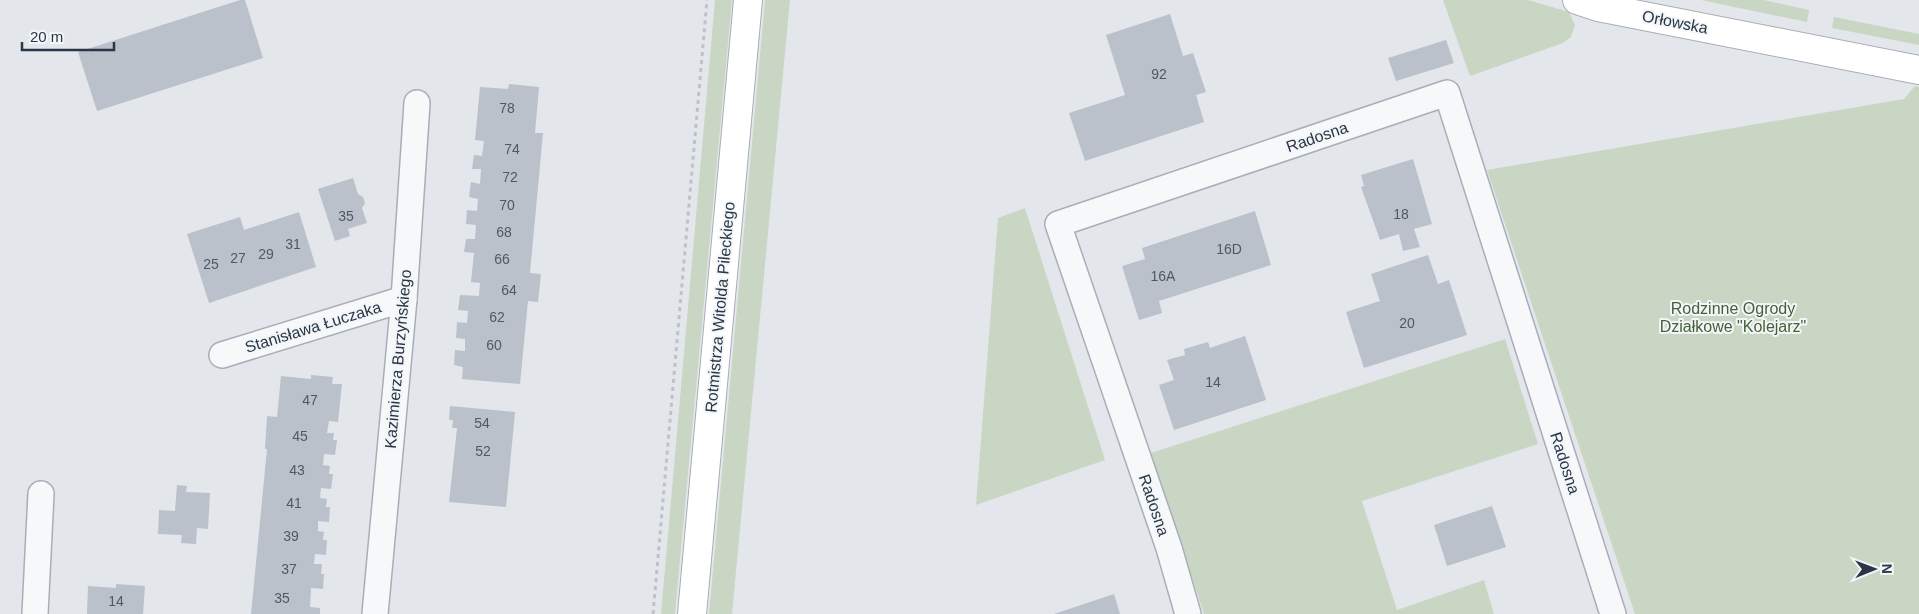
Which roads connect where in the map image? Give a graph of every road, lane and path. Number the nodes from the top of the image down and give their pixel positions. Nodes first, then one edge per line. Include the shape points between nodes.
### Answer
1 (707, 0) edge
2 (748, 0) edge
3 (1577, 0) edge
4 (1919, 70) edge
5 (417, 103) dead end
6 (404, 299) junction
7 (222, 355) dead end
8 (41, 494) dead end
9 (35, 614) edge
10 (375, 614) edge
11 (653, 614) edge
12 (692, 614) edge
13 (1188, 614) edge
14 (1613, 614) edge

1 - 11 path
2 - 12 street, Rotmistrza Witolda Pileckiego
3 - 4 street, Orłowska
5 - 6 street, Kazimierza Burzyńskiego
6 - 7 street, Stanisława Łuczaka
6 - 10 street, Kazimierza Burzyńskiego
8 - 9 street
13 - 14 street, Radosna via 1169,548 1058,224 1447,93

